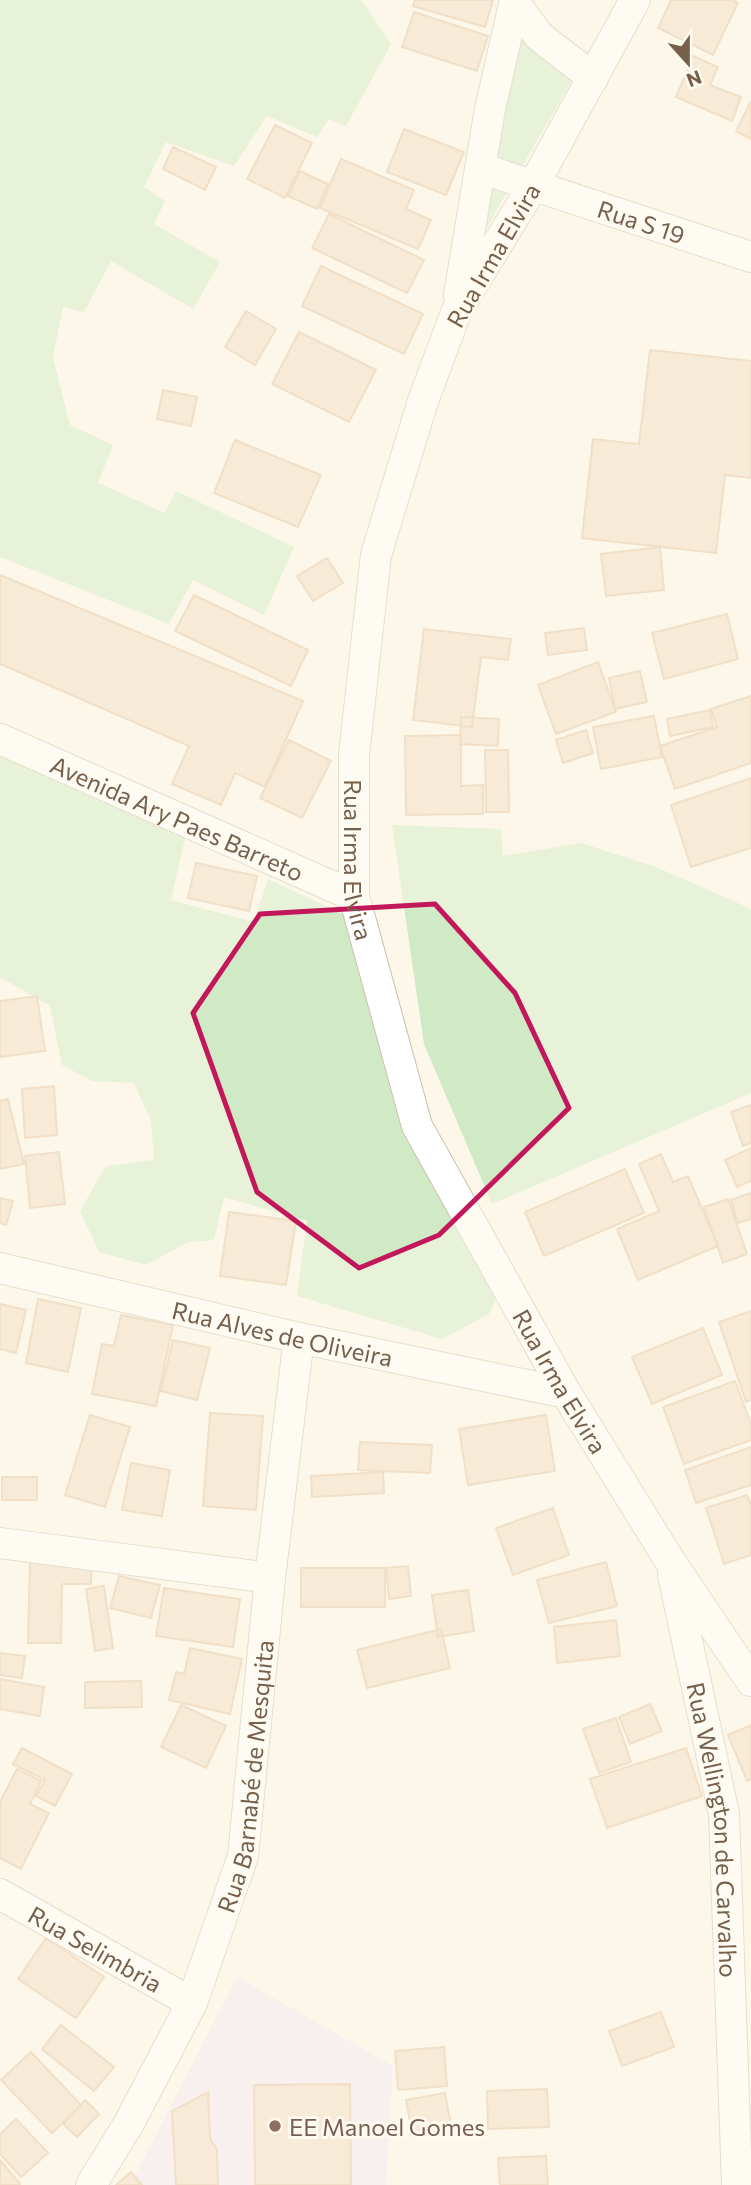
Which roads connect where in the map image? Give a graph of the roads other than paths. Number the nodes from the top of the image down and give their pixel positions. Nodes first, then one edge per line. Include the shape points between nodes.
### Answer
1 (635, 0) edge
2 (515, 1) edge
3 (593, 78) junction
4 (480, 168) junction
5 (533, 186) junction
6 (751, 257) edge
7 (457, 310) junction
8 (0, 739) edge
9 (354, 896) junction
10 (0, 1268) edge
11 (299, 1338) junction
12 (566, 1393) junction
13 (0, 1543) edge
14 (670, 1561) junction
15 (270, 1577) junction
16 (751, 1681) edge
17 (0, 1894) edge
18 (192, 2003) junction
19 (91, 2185) edge
20 (737, 2185) edge

1 - 3 street, Rua Irma Elvira
2 - 3 street via 539,36
2 - 4 street
3 - 5 street, Rua Irma Elvira
4 - 5 street, Rua S 19
4 - 7 street
5 - 6 street, Rua S 19
5 - 7 street, Rua Irma Elvira
7 - 9 street, Rua Irma Elvira via 423,401 376,555 354,755
8 - 9 street, Avenida Ary Paes Barreto
9 - 12 street, Rua Irma Elvira via 417,1126
10 - 11 street, Rua Alves de Oliveira
11 - 12 street, Rua Alves de Oliveira
11 - 15 street, Rua Barnabé de Mesquita
12 - 14 street, Rua Irma Elvira
13 - 15 street
14 - 16 street, Rua Irma Elvira
14 - 20 street, Rua Wellington de Carvalho via 724,1814
15 - 18 street, Rua Barnabé de Mesquita via 243,1856
17 - 18 street, Rua Selimbria
18 - 19 street, Rua Barnabé de Mesquita

